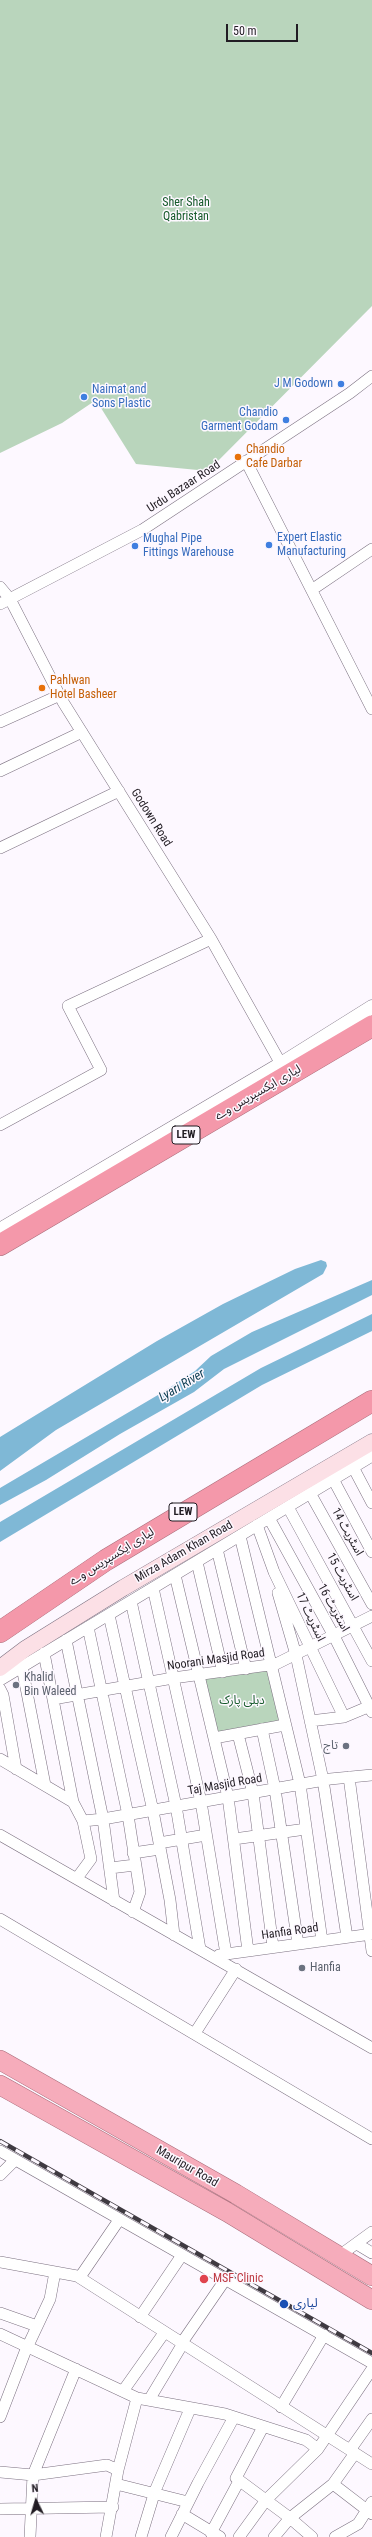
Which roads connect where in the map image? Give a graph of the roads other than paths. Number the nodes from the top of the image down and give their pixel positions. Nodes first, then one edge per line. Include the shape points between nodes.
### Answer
1 (372, 376) edge
2 (246, 461) junction
3 (372, 549) edge
4 (0, 587) edge
5 (313, 590) junction
6 (10, 599) junction
7 (0, 604) edge
8 (368, 693) edge
9 (60, 695) junction
10 (372, 709) edge
11 (0, 722) edge
12 (82, 732) junction
13 (0, 771) edge
14 (119, 791) junction
15 (0, 848) edge
16 (211, 939) junction
17 (372, 1007) edge
18 (372, 1026) edge
19 (281, 1064) junction
20 (0, 1125) edge
21 (0, 1230) edge
22 (0, 1245) edge
23 (372, 1401) edge
24 (372, 1442) edge
25 (372, 1456) edge
26 (354, 1467) junction
27 (333, 1479) junction
28 (310, 1493) junction
29 (372, 1503) edge
30 (288, 1507) junction
31 (269, 1518) junction
32 (257, 1525) junction
33 (240, 1536) junction
34 (217, 1549) junction
35 (372, 1552) edge
36 (197, 1562) junction
37 (175, 1575) junction
38 (153, 1588) junction
39 (283, 1591) junction
40 (131, 1601) junction
41 (372, 1604) edge
42 (109, 1615) junction
43 (372, 1616) edge
44 (354, 1626) junction
45 (88, 1627) junction
46 (0, 1632) edge
47 (334, 1636) junction
48 (66, 1640) junction
49 (310, 1648) junction
50 (44, 1653) junction
51 (296, 1655) junction
52 (372, 1661) edge
53 (270, 1665) junction
54 (22, 1667) junction
55 (0, 1668) edge
56 (246, 1669) junction
57 (223, 1672) junction
58 (199, 1676) junction
59 (173, 1678) junction
60 (0, 1680) edge
61 (150, 1682) junction
62 (125, 1687) junction
63 (0, 1689) edge
64 (101, 1691) junction
65 (78, 1695) junction
66 (53, 1699) junction
67 (371, 1709) edge
68 (344, 1717) junction
69 (310, 1721) junction
70 (285, 1725) junction
71 (262, 1729) junction
72 (238, 1734) junction
73 (214, 1738) junction
74 (0, 1759) edge
75 (16, 1769) junction
76 (372, 1776) edge
77 (348, 1777) junction
78 (324, 1780) junction
79 (300, 1784) junction
80 (45, 1785) junction
81 (276, 1789) junction
82 (253, 1793) junction
83 (228, 1797) junction
84 (73, 1802) junction
85 (201, 1802) junction
86 (176, 1806) junction
87 (153, 1810) junction
88 (128, 1815) junction
89 (104, 1819) junction
90 (83, 1821) junction
91 (306, 1829) junction
92 (282, 1832) junction
93 (0, 1835) edge
94 (206, 1835) junction
95 (258, 1835) junction
96 (182, 1839) junction
97 (234, 1839) junction
98 (160, 1846) junction
99 (134, 1853) junction
100 (135, 1865) junction
101 (110, 1868) junction
102 (77, 1878) junction
103 (114, 1901) junction
104 (133, 1912) junction
105 (0, 1919) edge
106 (371, 1934) edge
107 (174, 1935) junction
108 (347, 1937) junction
109 (322, 1941) junction
110 (298, 1944) junction
111 (273, 1948) junction
112 (200, 1949) junction
113 (248, 1951) junction
114 (372, 1951) edge
115 (226, 1954) junction
116 (212, 1956) junction
117 (236, 1969) junction
118 (195, 2033) junction
119 (371, 2046) edge
120 (0, 2060) edge
121 (0, 2085) edge
122 (372, 2139) edge
123 (0, 2151) edge
124 (15, 2160) junction
125 (0, 2175) edge
126 (119, 2220) junction
127 (372, 2232) edge
128 (357, 2244) junction
129 (372, 2253) edge
130 (182, 2255) junction
131 (339, 2256) junction
132 (0, 2262) edge
133 (55, 2272) junction
134 (372, 2276) edge
135 (80, 2278) junction
136 (225, 2280) junction
137 (372, 2300) edge
138 (0, 2313) edge
139 (140, 2317) junction
140 (37, 2326) junction
141 (164, 2333) junction
142 (0, 2334) edge
143 (324, 2335) junction
144 (181, 2344) junction
145 (28, 2347) junction
146 (372, 2363) edge
147 (76, 2369) junction
148 (372, 2369) edge
149 (123, 2391) junction
150 (137, 2398) junction
151 (149, 2400) junction
152 (281, 2407) junction
153 (190, 2409) junction
154 (0, 2417) edge
155 (234, 2417) junction
156 (372, 2419) edge
157 (263, 2427) junction
158 (326, 2435) junction
159 (318, 2448) junction
160 (352, 2452) junction
161 (372, 2464) edge
162 (118, 2470) junction
163 (0, 2472) edge
164 (33, 2475) junction
165 (239, 2481) junction
166 (116, 2484) junction
167 (333, 2484) junction
168 (154, 2492) junction
169 (266, 2500) junction
170 (188, 2502) junction
171 (113, 2507) junction
172 (0, 2508) edge
173 (32, 2509) junction
174 (370, 2509) edge
175 (182, 2514) junction
176 (290, 2518) junction
177 (353, 2532) edge
178 (216, 2535) edge
179 (30, 2537) edge
180 (106, 2537) edge
181 (141, 2537) edge
182 (172, 2537) edge
183 (239, 2537) edge
184 (274, 2537) edge
185 (312, 2537) edge
186 (335, 2537) edge

1 - 2 street, Urdu Bazaar Road
2 - 5 street
2 - 6 street, Urdu Bazaar Road via 142,530
3 - 5 street
4 - 6 street, Godown Road
5 - 8 street
6 - 7 street, Urdu Bazaar Road
6 - 9 street, Godown Road
8 - 10 street
9 - 11 street
9 - 12 street, Godown Road
12 - 13 street
12 - 14 street, Godown Road
14 - 15 street
14 - 16 street, Godown Road
16 - 19 street, Godown Road
16 - 20 street via 68,1006 101,1070
17 - 19 street
18 - 22 highway, لیاری ایکسپریس وے / LEW
19 - 21 street
23 - 46 highway, لیاری ایکسپریس وے / LEW via 106,1560
24 - 55 main road, Mirza Adam Khan Road via 123,1588 25,1649
25 - 26 street
26 - 27 street
26 - 29 street
27 - 28 street
27 - 35 street
28 - 30 street
28 - 41 street, اسٹریٹ 14
30 - 31 street
30 - 44 street, اسٹریٹ 15
31 - 32 street
31 - 47 street, اسٹریٹ 16
32 - 33 street
32 - 39 street, اسٹریٹ 17
33 - 34 street
33 - 53 street
34 - 36 street
34 - 56 street
36 - 37 street
36 - 57 street
37 - 38 street
37 - 58 street
38 - 40 street
38 - 59 street
39 - 49 street, اسٹریٹ 17
39 - 51 street via 278,1593
40 - 42 street
40 - 61 street
42 - 45 street
42 - 62 street
43 - 44 street, Noorani Masjid Road
44 - 47 street, Noorani Masjid Road
44 - 52 street, اسٹریٹ 15
45 - 48 street
45 - 64 street
47 - 49 street, Noorani Masjid Road
47 - 67 street, اسٹریٹ 16
48 - 50 street
48 - 65 street
49 - 51 street, Noorani Masjid Road
49 - 68 street, اسٹریٹ 17
50 - 54 street
50 - 66 street
51 - 53 street, Noorani Masjid Road
51 - 69 street
53 - 56 street, Noorani Masjid Road
53 - 70 street
54 - 60 street
54 - 80 street
56 - 57 street, Noorani Masjid Road
57 - 58 street, Noorani Masjid Road
58 - 59 street, Noorani Masjid Road
58 - 73 street
59 - 61 street, Noorani Masjid Road
59 - 85 street
61 - 62 street, Noorani Masjid Road
61 - 86 street
62 - 64 street, Noorani Masjid Road
62 - 87 street
63 - 75 street
64 - 65 street, Noorani Masjid Road
64 - 88 street
65 - 66 street, Noorani Masjid Road
65 - 89 street
66 - 84 street
67 - 68 street
68 - 69 street
69 - 78 street
70 - 71 street
70 - 79 street
71 - 72 street
71 - 81 street
72 - 73 street
72 - 82 street
73 - 83 street
74 - 75 street
75 - 80 street
76 - 77 street, Taj Masjid Road
77 - 78 street, Taj Masjid Road
77 - 106 street
78 - 79 street, Taj Masjid Road
78 - 108 street
79 - 81 street, Taj Masjid Road
79 - 91 street
80 - 84 street
81 - 82 street, Taj Masjid Road
81 - 92 street
82 - 83 street, Taj Masjid Road
82 - 95 street
83 - 85 street, Taj Masjid Road
83 - 97 street
84 - 90 street
85 - 86 street, Taj Masjid Road
85 - 94 street
86 - 87 street, Taj Masjid Road
86 - 96 street
87 - 88 street, Taj Masjid Road
87 - 98 street
88 - 89 street, Taj Masjid Road
88 - 99 street
89 - 90 street, Taj Masjid Road
89 - 101 street
90 - 102 street via 91,1859
91 - 92 street
91 - 109 street
92 - 95 street
92 - 110 street
93 - 102 street
94 - 96 street
94 - 115 street
95 - 97 street
95 - 111 street
96 - 98 street
96 - 112 street
97 - 113 street
98 - 99 street
98 - 107 street
99 - 100 street
100 - 101 street
100 - 104 street via 140,1892
101 - 103 street
102 - 103 street
103 - 104 street
104 - 107 street
105 - 118 street
106 - 108 street, Hanfia Road
106 - 114 street
107 - 112 street
108 - 109 street, Hanfia Road
109 - 110 street, Hanfia Road
110 - 111 street, Hanfia Road
111 - 113 street, Hanfia Road
112 - 116 street
113 - 115 street, Hanfia Road
115 - 116 street, Hanfia Road
116 - 117 street
117 - 118 street
117 - 119 street
118 - 122 street
120 - 131 highway, Mauripur Road
121 - 137 highway, Mauripur Road via 227,2212
123 - 124 street
124 - 125 street
124 - 126 street
126 - 130 street
126 - 135 street
127 - 128 street
128 - 129 street
128 - 131 street
130 - 136 street
130 - 139 street
131 - 134 highway, Mauripur Road
132 - 133 street
133 - 135 street
133 - 140 street via 50,2299
135 - 139 street
136 - 143 street
136 - 144 street
138 - 140 street
139 - 141 street
140 - 145 street
141 - 144 street
141 - 149 street
142 - 145 street
143 - 146 street
143 - 152 street
144 - 151 street
144 - 152 street
145 - 147 street
145 - 154 street
147 - 149 street
147 - 164 street
148 - 158 street
149 - 150 street
150 - 151 street
150 - 162 street
151 - 153 street
152 - 158 street
153 - 155 street
153 - 168 street
155 - 157 street
155 - 170 street
156 - 160 street
157 - 159 street via 306,2440
157 - 165 street via 236,2478
158 - 159 street
158 - 160 street
159 - 169 street
160 - 161 street
160 - 167 street
162 - 164 street via 107,2465
162 - 166 street
163 - 164 street
164 - 173 street
165 - 169 street
165 - 178 street
166 - 168 street
166 - 171 street
167 - 174 street
167 - 176 street
168 - 170 street
168 - 181 street
169 - 176 street
169 - 183 street
170 - 175 street
171 - 173 street
171 - 180 street
172 - 173 street
173 - 179 street
174 - 177 street
175 - 178 street
175 - 182 street
176 - 184 street
176 - 185 street
177 - 186 street

